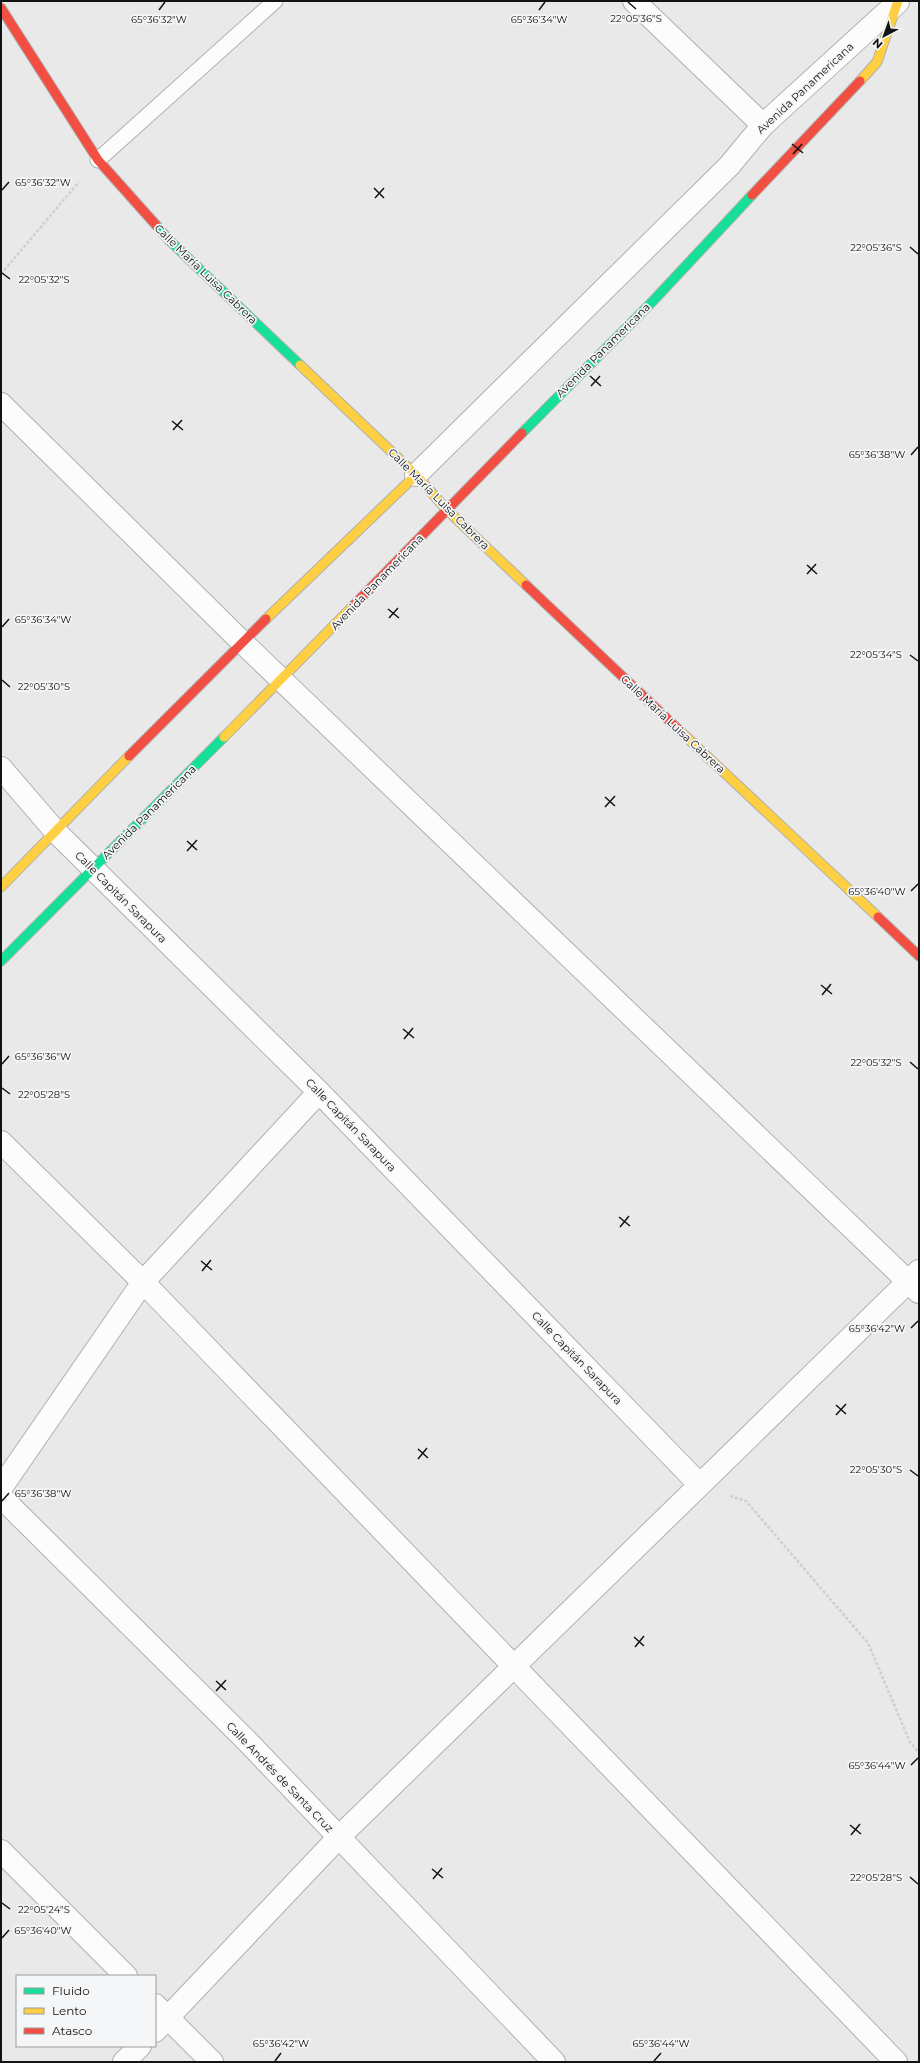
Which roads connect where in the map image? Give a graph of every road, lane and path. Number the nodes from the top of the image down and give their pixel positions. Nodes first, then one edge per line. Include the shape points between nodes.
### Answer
1 (275, 1) edge
2 (634, 1) edge
3 (898, 1) edge
4 (1, 8) edge
5 (764, 125) junction
6 (98, 160) junction
7 (1, 274) edge
8 (1, 404) edge
9 (416, 475) junction
10 (446, 509) junction
11 (242, 642) junction
12 (281, 679) junction
13 (1, 768) edge
14 (56, 832) junction
15 (92, 869) junction
16 (1, 887) edge
17 (919, 956) edge
18 (1, 961) edge
19 (319, 1092) junction
20 (1, 1142) edge
21 (143, 1282) junction
22 (915, 1282) edge
23 (700, 1485) junction
24 (1, 1488) edge
25 (1, 1497) edge
26 (514, 1666) junction
27 (919, 1753) edge
28 (338, 1837) junction
29 (1, 1851) edge
30 (125, 1975) edge
31 (159, 2018) edge
32 (139, 2047) edge
33 (124, 2062) edge
34 (212, 2062) edge
35 (554, 2062) edge
36 (896, 2062) edge

1 - 6 lane
2 - 5 street
3 - 5 street, Avenida Panamericana
3 - 10 street, Avenida Panamericana via 876,62 653,301
4 - 6 street, Calle María Luisa Cabrera
5 - 9 street, Avenida Panamericana via 729,166
6 - 7 path
6 - 9 street, Calle María Luisa Cabrera via 169,240
8 - 11 street
9 - 10 street, Calle María Luisa Cabrera
9 - 11 street, Avenida Panamericana
10 - 12 street, Avenida Panamericana via 416,543
10 - 17 street, Calle María Luisa Cabrera
11 - 12 street
11 - 14 street, Avenida Panamericana
12 - 15 street, Avenida Panamericana
12 - 22 street
13 - 14 street, Calle Capitán Sarapura
14 - 15 street, Calle Capitán Sarapura
14 - 16 street, Avenida Panamericana
15 - 18 street, Avenida Panamericana
15 - 19 street, Calle Capitán Sarapura
19 - 21 street
19 - 23 street, Calle Capitán Sarapura
20 - 21 street
21 - 24 street
21 - 26 street
22 - 23 street
23 - 26 street
23 - 27 path via 746,1502 868,1644 910,1742
25 - 28 street, Calle Andrés de Santa Cruz via 247,1741
26 - 28 street
26 - 36 street
28 - 31 street
28 - 35 street, Calle Andrés de Santa Cruz
29 - 30 street
31 - 34 street
32 - 33 street

